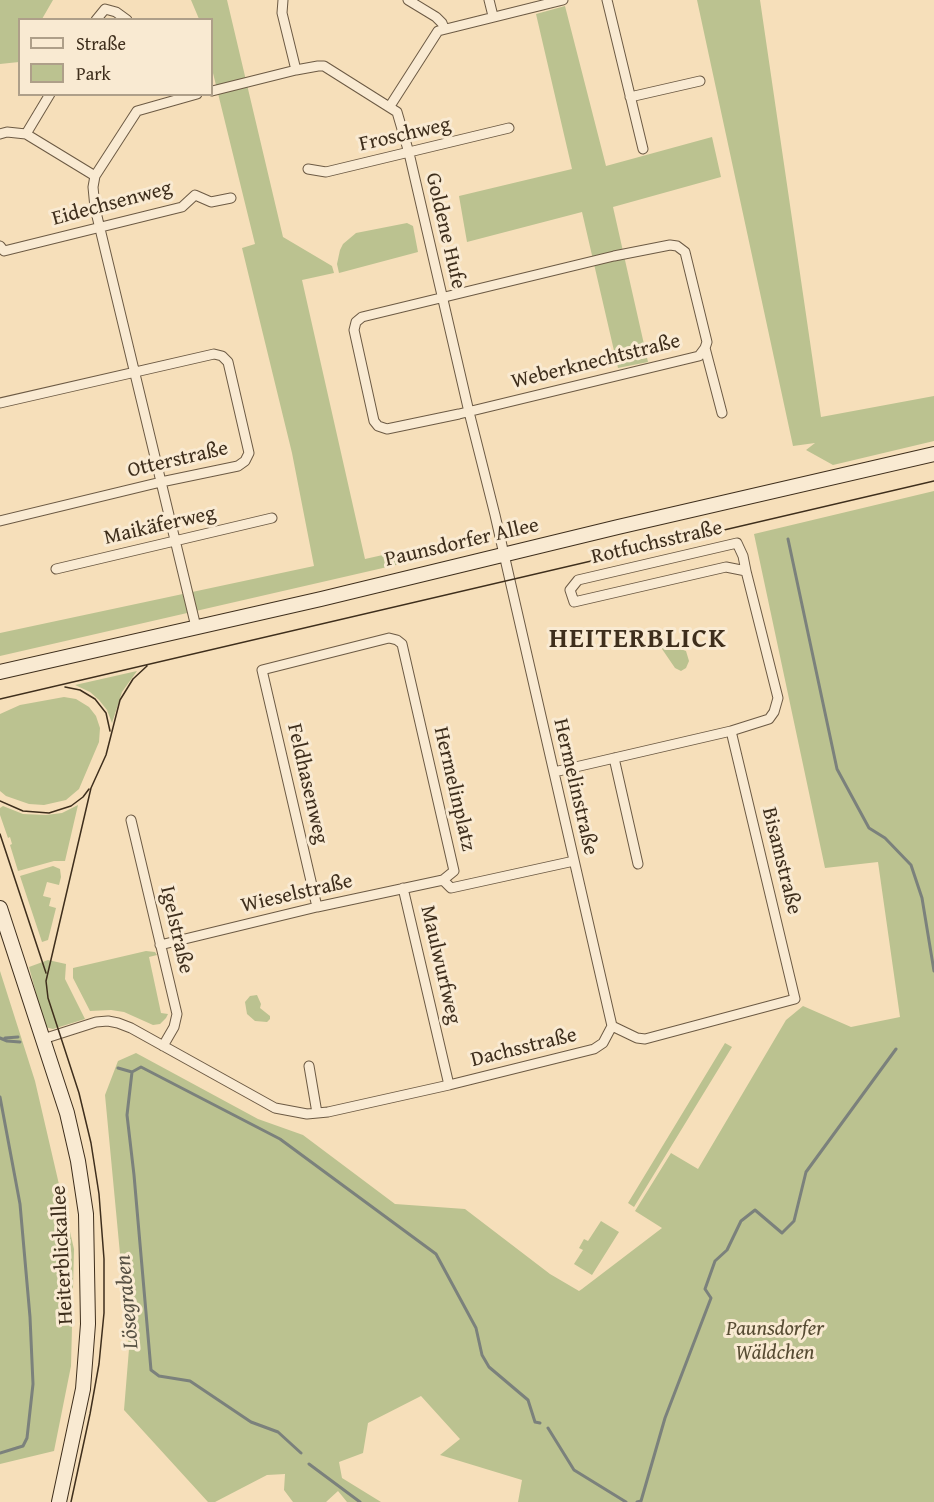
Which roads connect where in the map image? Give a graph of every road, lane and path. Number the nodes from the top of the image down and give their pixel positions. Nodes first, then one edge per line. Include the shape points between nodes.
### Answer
1 (283, 0) edge
2 (408, 0) edge
3 (489, 0) edge
4 (563, 0) edge
5 (607, 0) edge
6 (493, 16) junction
7 (98, 18) edge
8 (124, 18) edge
9 (444, 28) junction
10 (296, 70) junction
11 (700, 81) dead end
12 (213, 91) edge
13 (49, 96) edge
14 (181, 96) edge
15 (630, 97) junction
16 (165, 98) edge
17 (390, 106) junction
18 (509, 129) dead end
19 (0, 134) edge
20 (26, 134) junction
21 (643, 149) dead end
22 (409, 153) junction
23 (308, 169) dead end
24 (95, 176) junction
25 (231, 198) dead end
26 (100, 227) junction
27 (0, 246) edge
28 (442, 298) junction
29 (705, 348) junction
30 (135, 373) junction
31 (0, 403) edge
32 (469, 412) junction
33 (722, 413) dead end
34 (934, 453) edge
35 (161, 482) junction
36 (273, 518) dead end
37 (0, 521) edge
38 (174, 542) junction
39 (504, 555) junction
40 (56, 570) dead end
41 (746, 572) junction
42 (196, 627) junction
43 (397, 640) joint
44 (0, 672) edge
45 (731, 730) junction
46 (614, 758) junction
47 (554, 772) junction
48 (131, 820) dead end
49 (574, 861) junction
50 (638, 864) dead end
51 (442, 880) junction
52 (403, 888) junction
53 (317, 907) junction
54 (0, 908) edge
55 (160, 945) junction
56 (612, 1026) junction
57 (44, 1039) junction
58 (163, 1046) junction
59 (309, 1066) dead end
60 (449, 1085) junction
61 (317, 1113) junction
62 (59, 1502) edge

1 - 10 street via 282,13
2 - 9 street via 436,17
3 - 6 street
4 - 6 street
5 - 15 street
6 - 9 street
7 - 8 street via 105,9
9 - 17 street via 433,37
10 - 12 street
10 - 17 street via 324,66
11 - 15 street
13 - 20 street
14 - 16 street
15 - 21 street
16 - 24 street via 137,111
17 - 22 street, Goldene Hufe via 397,112
18 - 22 street, Froschweg
19 - 20 street
20 - 24 street
22 - 23 street, Froschweg via 326,172
22 - 28 street, Goldene Hufe
24 - 26 street via 93,197
25 - 26 street, Eidechsenweg via 211,202 195,195 182,207
26 - 27 street, Eidechsenweg via 4,251
26 - 30 street
28 - 29 street, Weberknechtstraße via 670,244 685,252 707,342
28 - 32 street, Goldene Hufe
28 - 32 street, Weberknechtstraße via 362,317 356,322 354,330 365,383 374,421 382,428
29 - 32 street, Weberknechtstraße via 699,356
29 - 33 street
30 - 31 street, Otterstraße
30 - 35 street
30 - 35 street, Otterstraße via 214,354 228,362 249,453 245,461 238,466
32 - 39 street, Goldene Hufe
34 - 39 main road, Paunsdorfer Allee
35 - 37 street, Otterstraße
35 - 38 street
36 - 38 street, Maikäferweg
38 - 40 street, Maikäferweg
38 - 42 street
39 - 42 main road, Paunsdorfer Allee
39 - 47 street, Hermelinstraße
41 - 41 street, Rotfuchsstraße via 726,567 574,602 570,590 578,580 737,543
41 - 45 street, Rotfuchsstraße via 778,698 769,719
42 - 44 main road, Paunsdorfer Allee
43 - 51 street, Hermelinplatz via 404,650 454,871
43 - 53 street, Feldhasenweg via 389,638 262,670
45 - 46 street, Rotfuchsstraße
45 - 56 street, Bisamstraße via 795,999 645,1039
46 - 47 street, Rotfuchsstraße
46 - 50 street
47 - 49 street, Hermelinstraße
48 - 55 street, Igelstraße
49 - 51 street, Hermelinplatz via 451,888
49 - 56 street, Hermelinstraße
51 - 52 street, Wieselstraße
52 - 53 street, Wieselstraße
52 - 60 street, Maulwurfweg
53 - 55 street, Wieselstraße
54 - 57 main road, Heiterblickallee
55 - 58 street, Igelstraße via 177,1014
56 - 60 street, Dachsstraße via 603,1043 594,1049
57 - 58 street, Dachsstraße via 108,1021 123,1024
57 - 62 main road, Heiterblickallee via 78,1161 88,1266 83,1389
58 - 61 street, Dachsstraße via 275,1108
59 - 61 street
60 - 61 street, Dachsstraße

